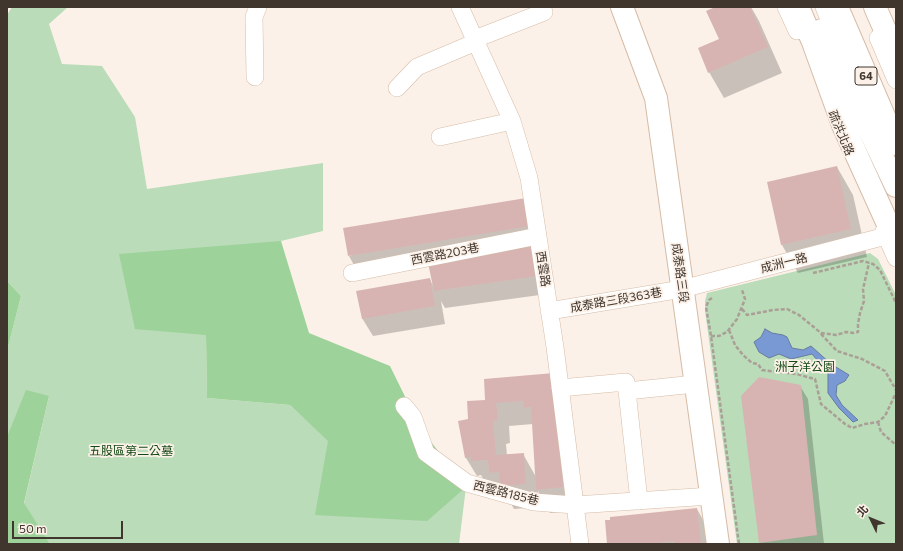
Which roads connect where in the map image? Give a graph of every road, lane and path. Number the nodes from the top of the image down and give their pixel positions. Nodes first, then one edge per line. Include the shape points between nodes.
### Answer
1 (258, 7) edge
2 (460, 7) edge
3 (622, 7) edge
4 (786, 7) edge
5 (798, 7) edge
6 (812, 7) edge
7 (824, 7) edge
8 (837, 7) edge
9 (852, 7) edge
10 (876, 8) edge
11 (544, 12) dead end
12 (896, 26) edge
13 (476, 40) junction
14 (896, 55) edge
15 (254, 77) dead end
16 (896, 80) edge
17 (397, 88) dead end
18 (896, 108) edge
19 (512, 121) junction
20 (440, 137) dead end
21 (896, 144) edge
22 (896, 180) edge
23 (896, 186) edge
24 (538, 236) junction
25 (891, 239) edge
26 (896, 258) edge
27 (869, 263) junction
28 (352, 273) dead end
29 (811, 273) dead end
30 (682, 289) junction
31 (736, 290) dead end
32 (717, 295) dead end
33 (896, 303) edge
34 (742, 309) junction
35 (549, 311) junction
36 (728, 330) junction
37 (821, 333) junction
38 (711, 336) junction
39 (695, 384) junction
40 (560, 388) junction
41 (627, 390) junction
42 (896, 391) edge
43 (404, 406) dead end
44 (878, 422) junction
45 (896, 446) edge
46 (711, 496) junction
47 (639, 501) junction
48 (575, 505) junction
49 (580, 544) edge
50 (718, 544) edge
51 (739, 544) edge

1 - 15 street via 254,17
2 - 13 street, 西雲路
3 - 30 main road, 成泰路三段 via 656,98
4 - 25 street, 疏洪北路
5 - 25 main road via 843,125
6 - 23 main road
7 - 22 street
8 - 21 main road, 64
9 - 18 main road, 64
10 - 12 main road
10 - 14 main road
10 - 16 street via 885,57
11 - 13 street
13 - 17 street via 417,67
13 - 19 street, 西雲路
19 - 20 street
19 - 24 street, 西雲路 via 529,178
24 - 28 street, 西雲路203巷
24 - 35 street, 西雲路
25 - 26 street, 疏洪北路
25 - 30 street, 成洲一路
27 - 29 path via 863,262
27 - 33 path via 880,270
27 - 37 path via 858,332 836,335
30 - 35 street, 成泰路三段363巷
30 - 39 main road, 成泰路三段
31 - 34 path via 742,289 745,299
32 - 38 path via 709,300 706,308
34 - 36 path
34 - 37 path via 748,315 787,309 799,315
35 - 40 street, 西雲路
36 - 38 path via 719,336
36 - 44 path via 743,355 752,363 758,364 762,370 815,379 821,404 845,424 852,428
37 - 42 path via 837,351 862,359 885,372
38 - 51 path
39 - 41 street
39 - 46 main road, 成泰路三段
40 - 41 street via 626,382
40 - 48 street, 西雲路
41 - 47 street
42 - 44 path via 885,416
43 - 48 street, 西雲路185巷 via 413,417 426,453 467,483 534,502
44 - 45 path via 881,432
46 - 47 street, 西雲路185巷
46 - 50 main road, 成泰路三段
47 - 48 street, 西雲路185巷
48 - 49 street, 西雲路

